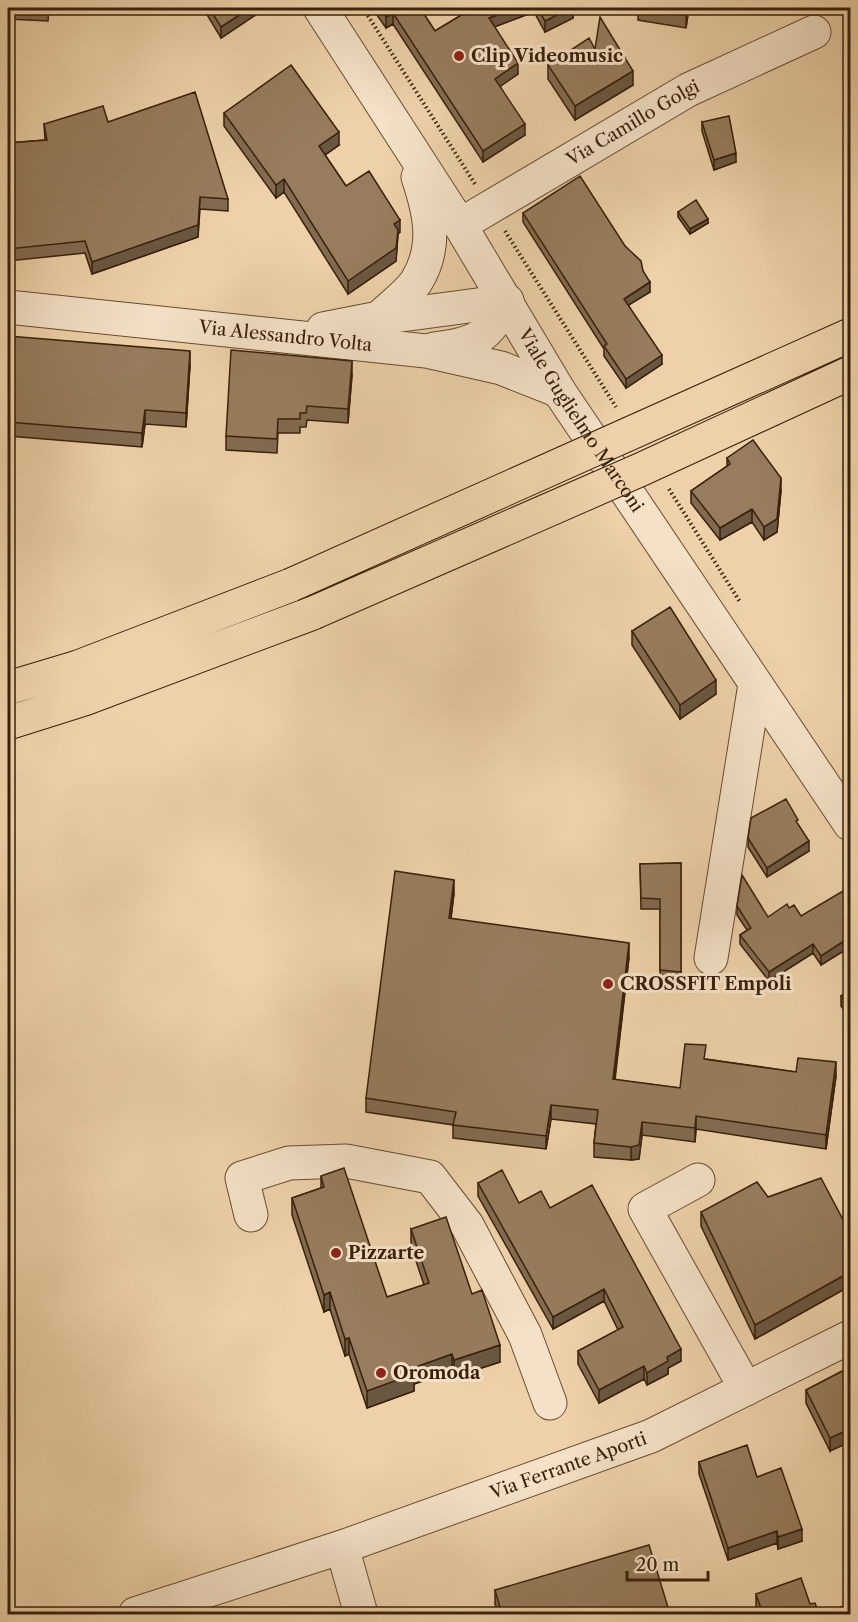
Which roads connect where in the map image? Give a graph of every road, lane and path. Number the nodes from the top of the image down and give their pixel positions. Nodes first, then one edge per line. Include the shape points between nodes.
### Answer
1 (320, 8) edge
2 (363, 8) edge
3 (814, 32) dead end
4 (407, 141) junction
5 (490, 207) junction
6 (460, 225) junction
7 (507, 301) junction
8 (8, 307) edge
9 (379, 318) junction
10 (850, 335) edge
11 (292, 336) junction
12 (426, 351) junction
13 (850, 373) edge
14 (559, 391) junction
15 (623, 417) dead end
16 (667, 487) dead end
17 (743, 606) dead end
18 (754, 684) junction
19 (8, 688) edge
20 (8, 723) edge
21 (850, 824) edge
22 (711, 958) dead end
23 (698, 1180) dead end
24 (251, 1215) dead end
25 (850, 1337) edge
26 (746, 1389) junction
27 (550, 1403) dead end
28 (342, 1547) junction
29 (135, 1614) edge
30 (361, 1614) edge

1 - 4 street, Viale Guglielmo Marconi
2 - 5 path
3 - 5 street, Via Camillo Golgi via 688,90
4 - 6 street, Viale Guglielmo Marconi
4 - 9 street via 431,226 429,250 415,283
5 - 6 street, Via Camillo Golgi
5 - 15 path
6 - 7 street, Viale Guglielmo Marconi
7 - 9 street
7 - 12 street via 484,335 469,344
7 - 14 street, Viale Guglielmo Marconi
8 - 11 street, Via Alessandro Volta
9 - 11 street
10 - 19 highway, bridge via 291,585 78,667
11 - 12 street, Via Alessandro Volta
12 - 14 street, Via Alessandro Volta via 501,368
13 - 20 highway, bridge via 642,469 313,612 84,699
14 - 18 street, Viale Guglielmo Marconi
16 - 17 path
18 - 21 street, Viale Guglielmo Marconi
18 - 22 street
23 - 26 street via 645,1209
24 - 27 street via 242,1178 289,1163 346,1161 430,1177 472,1235 525,1335
25 - 26 street, Via Ferrante Aporti
26 - 28 street, Via Ferrante Aporti via 651,1436
28 - 29 street, Via Ferrante Aporti
28 - 30 street

